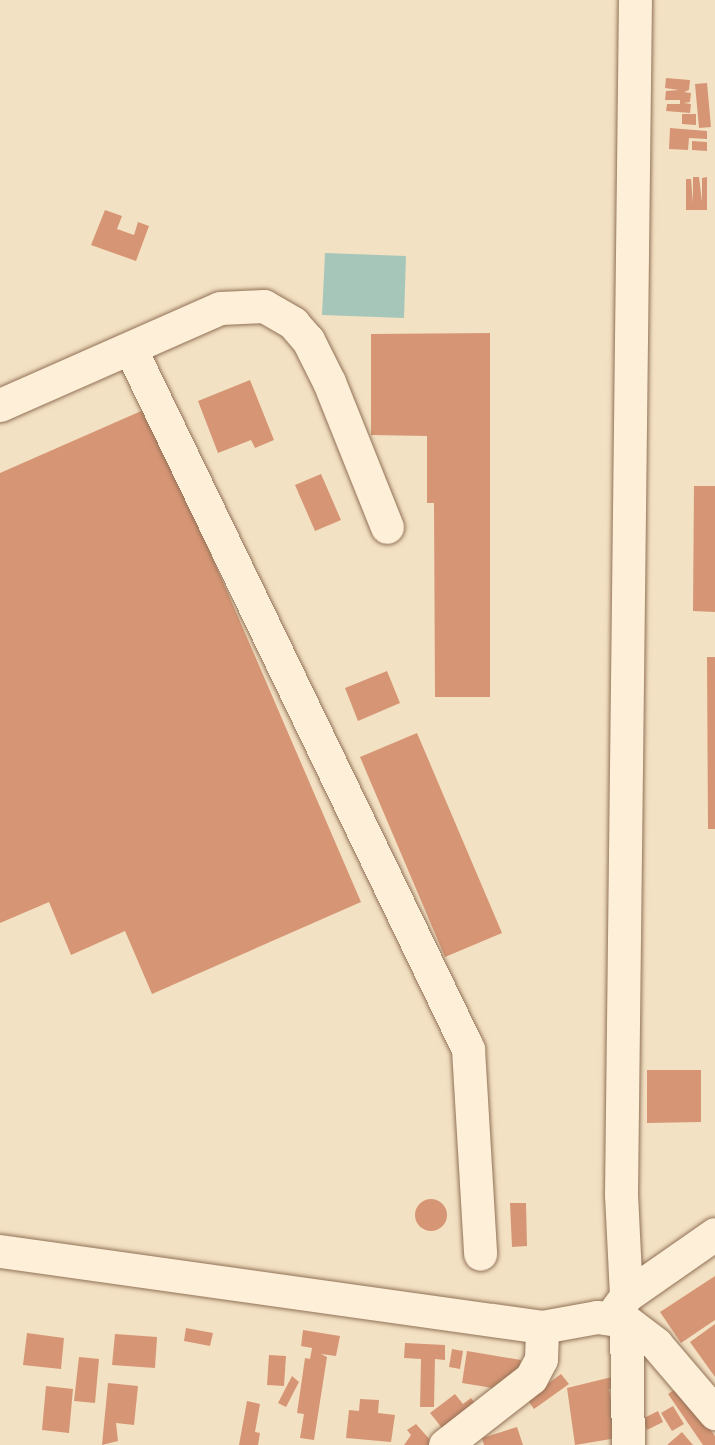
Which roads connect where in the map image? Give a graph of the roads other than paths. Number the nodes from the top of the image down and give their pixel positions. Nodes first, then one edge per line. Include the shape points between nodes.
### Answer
1 (635, 0) edge
2 (131, 350) junction
3 (0, 405) edge
4 (387, 527) dead end
5 (715, 1234) edge
6 (0, 1251) edge
7 (480, 1254) dead end
8 (621, 1312) junction
9 (541, 1327) junction
10 (715, 1413) edge
11 (445, 1445) edge
12 (628, 1445) edge

1 - 8 street
2 - 3 street
2 - 4 street via 220,308 251,305 280,313 308,340
2 - 7 street via 468,1049
5 - 8 street
6 - 9 street
8 - 9 street
8 - 10 street via 656,1344
8 - 12 street
9 - 11 street via 541,1359 531,1378

